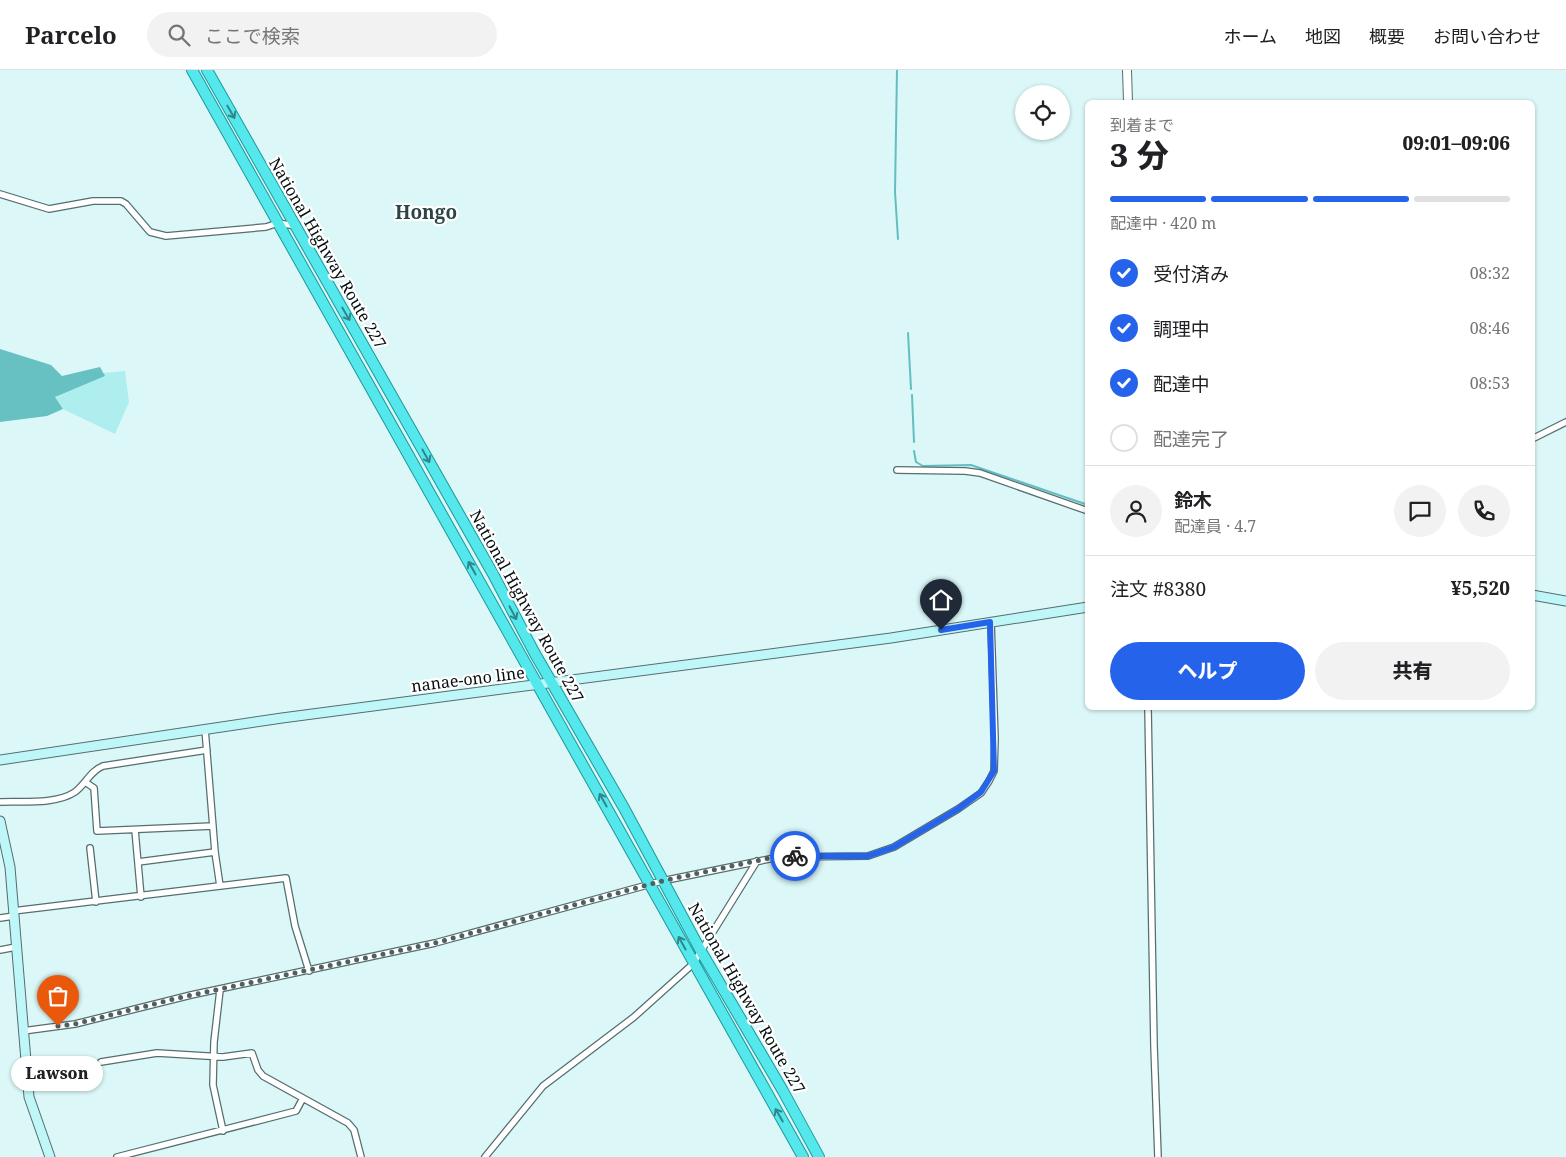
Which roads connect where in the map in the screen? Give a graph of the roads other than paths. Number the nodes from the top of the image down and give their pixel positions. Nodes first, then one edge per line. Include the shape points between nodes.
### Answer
1 (192, 70) edge
2 (207, 70) edge
3 (1127, 70) edge
4 (1128, 100) edge
5 (0, 194) edge
6 (278, 223) junction
7 (296, 226) junction
8 (1566, 422) edge
9 (1535, 438) edge
10 (897, 470) dead end
11 (1085, 510) edge
12 (1535, 596) edge
13 (1566, 601) edge
14 (1085, 607) edge
15 (990, 622) junction
16 (552, 683) junction
17 (539, 685) junction
18 (1148, 710) edge
19 (205, 729) junction
20 (207, 750) junction
21 (0, 760) edge
22 (85, 782) junction
23 (0, 802) edge
24 (0, 822) edge
25 (213, 826) junction
26 (135, 830) junction
27 (90, 848) dead end
28 (214, 852) junction
29 (757, 861) junction
30 (138, 862) junction
31 (662, 881) junction
32 (650, 884) junction
33 (220, 886) junction
34 (141, 897) junction
35 (96, 902) junction
36 (13, 913) junction
37 (0, 918) edge
38 (16, 947) junction
39 (0, 950) edge
40 (702, 953) junction
41 (693, 964) junction
42 (309, 971) junction
43 (220, 990) junction
44 (23, 1030) junction
45 (213, 1055) junction
46 (101, 1062) dead end
47 (303, 1098) junction
48 (223, 1131) junction
49 (50, 1157) edge
50 (117, 1157) edge
51 (361, 1157) edge
52 (485, 1157) edge
53 (803, 1157) edge
54 (818, 1157) edge
55 (1158, 1157) edge

1 - 6 highway, National Highway Route 227
2 -> 7 highway, National Highway Route 227
3 - 4 street
5 - 6 street via 49,209 93,201 121,201 150,232 166,236 266,227
6 - 7 street
17 -> 6 highway, National Highway Route 227
7 -> 16 highway, National Highway Route 227
8 - 9 street
10 - 11 street via 980,473
12 - 13 main road
14 - 15 main road, nanae-ono line
15 - 16 main road, nanae-ono line
15 - 29 street via 994,771 981,792 958,809 878,854 779,856
16 - 17 main road, nanae-ono line
16 - 31 highway, National Highway Route 227
17 - 19 main road, nanae-ono line
32 -> 17 highway, National Highway Route 227
18 - 55 street
19 - 20 street
19 - 21 main road, nanae-ono line
20 - 22 street via 103,766 90,774
20 - 25 street
22 - 23 street via 76,791 59,798
22 - 26 street via 94,788 97,831
24 - 36 main road via 10,867
25 - 26 street
25 - 28 street
26 - 30 street
27 - 35 street
28 - 30 street
28 - 33 street
29 - 31 street
29 - 40 street
30 - 34 street
31 - 32 street
31 - 40 highway, National Highway Route 227
41 -> 32 highway, National Highway Route 227
32 - 42 street via 453,938
33 - 34 street
33 - 42 street via 286,878 295,926
34 - 35 street
35 - 36 street
36 - 37 street
36 - 38 main road
38 - 39 street
38 - 44 main road
40 - 41 street
40 - 54 highway, National Highway Route 227 via 779,1082
41 - 52 street via 634,1017 543,1086
53 -> 41 highway, National Highway Route 227
42 - 43 street
43 - 44 street via 75,1024
43 - 45 street
44 - 49 main road via 29,1097
45 - 46 street via 157,1053
45 - 47 street via 223,1057 252,1052 263,1076
45 - 48 street via 213,1086
47 - 48 street via 296,1111
47 - 51 street via 348,1123 354,1130
48 - 50 street

